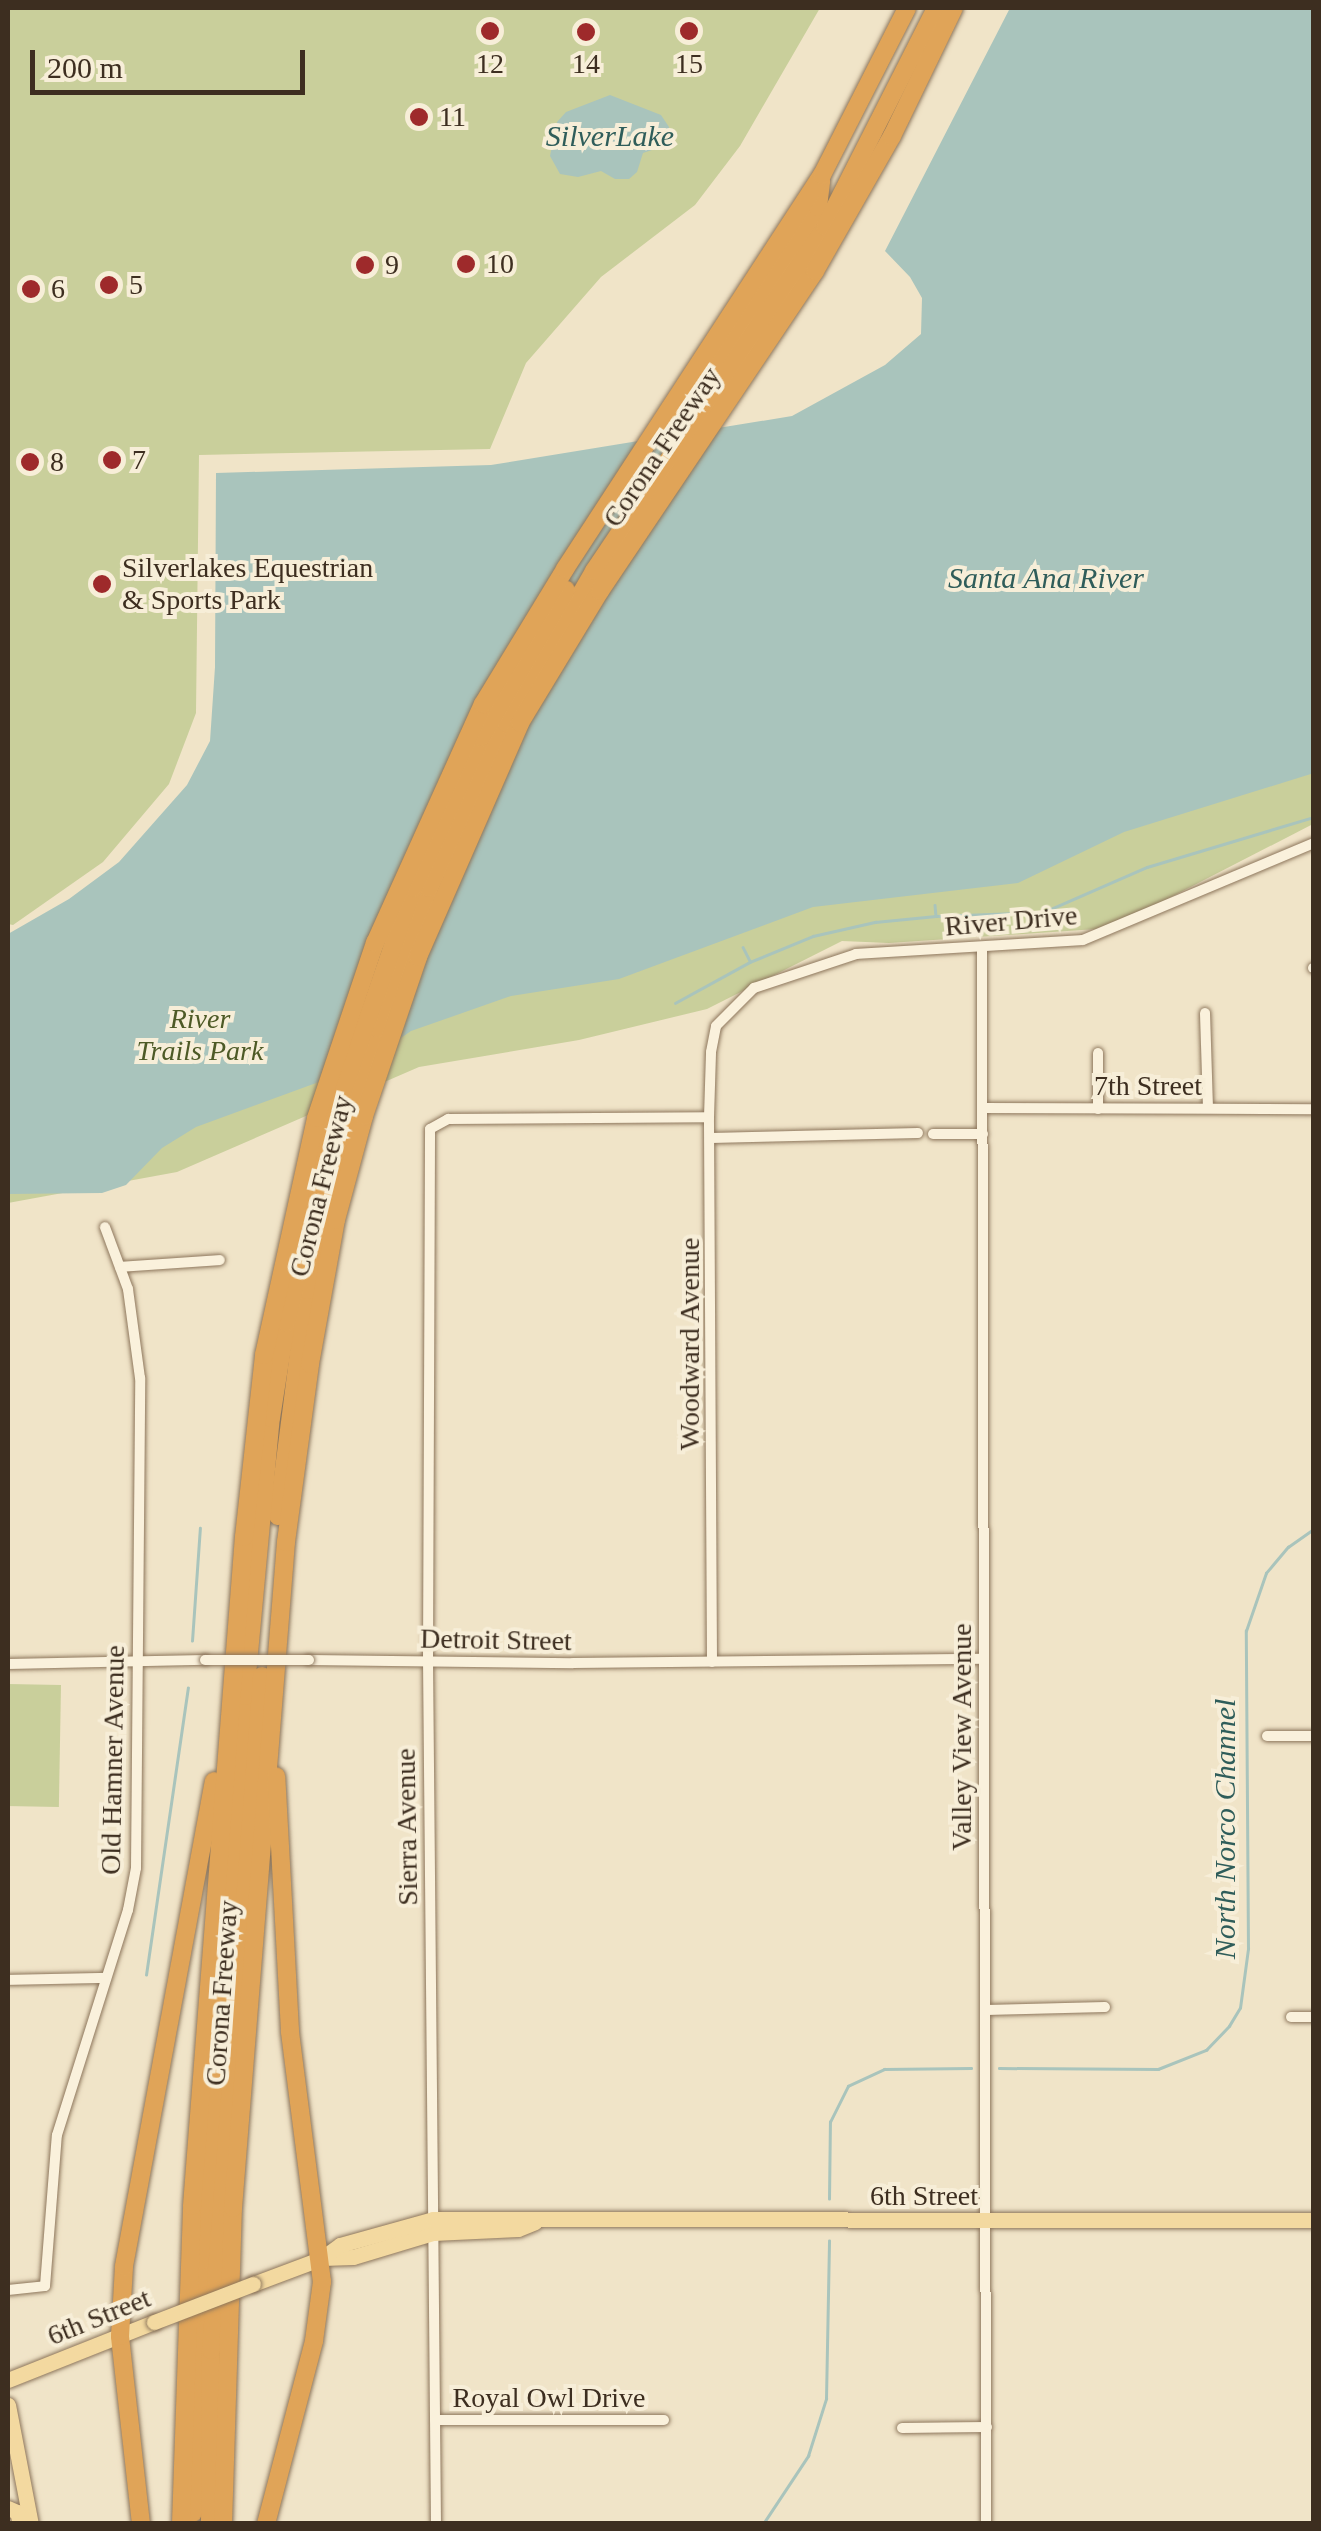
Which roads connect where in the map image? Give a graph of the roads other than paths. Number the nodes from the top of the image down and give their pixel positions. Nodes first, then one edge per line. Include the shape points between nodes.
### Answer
1 (907, 8) edge
2 (936, 8) edge
3 (954, 8) edge
4 (722, 394) junction
5 (1314, 843) edge
6 (982, 950) junction
7 (1205, 1013) dead end
8 (716, 1026) joint
9 (1098, 1053) dead end
10 (983, 1108) junction
11 (1208, 1108) junction
12 (1098, 1109) junction
13 (1314, 1109) edge
14 (341, 1116) junction
15 (709, 1116) junction
16 (918, 1133) dead end
17 (933, 1134) dead end
18 (983, 1134) junction
19 (711, 1138) junction
20 (105, 1227) dead end
21 (220, 1260) dead end
22 (120, 1267) junction
23 (984, 1658) junction
24 (138, 1661) junction
25 (428, 1661) junction
26 (712, 1662) junction
27 (8, 1664) edge
28 (232, 1688) junction
29 (273, 1691) junction
30 (1268, 1736) dead end
31 (1314, 1736) edge
32 (106, 1978) junction
33 (8, 1980) edge
34 (1105, 2007) dead end
35 (986, 2010) junction
36 (1291, 2017) dead end
37 (1314, 2017) edge
38 (1314, 2220) edge
39 (988, 2221) junction
40 (433, 2226) junction
41 (322, 2258) junction
42 (8, 2290) edge
43 (120, 2336) junction
44 (8, 2380) edge
45 (8, 2405) edge
46 (435, 2420) junction
47 (664, 2420) dead end
48 (987, 2427) junction
49 (902, 2428) dead end
50 (8, 2506) edge
51 (11, 2524) edge
52 (20, 2524) edge
53 (31, 2524) edge
54 (141, 2524) edge
55 (180, 2524) edge
56 (192, 2524) edge
57 (210, 2524) edge
58 (223, 2524) edge
59 (266, 2524) edge
60 (436, 2524) edge
61 (986, 2524) edge

1 - 14 highway, Corona Freeway via 822,175 483,704 376,944
2 - 4 highway via 825,228
3 - 4 highway, Corona Freeway via 834,237
4 - 14 highway, Corona Freeway via 520,724
5 - 6 street, River Drive via 1082,940
6 - 8 street, River Drive via 856,954 754,988
6 - 10 street, Valley View Avenue
7 - 11 street
8 - 15 street, Woodward Avenue
9 - 12 street
10 - 12 street, 7th Street
10 - 18 street, Valley View Avenue
11 - 12 street, 7th Street
11 - 13 street, 7th Street
14 - 28 highway, Corona Freeway via 264,1355
14 - 29 highway, Corona Freeway via 336,1220 286,1542
14 - 56 highway via 304,1232 269,1438 201,2260
14 - 57 highway via 287,1416 231,2042 211,2350
15 - 19 street, Woodward Avenue
15 - 25 street, Sierra Avenue via 448,1118 430,1130
16 - 19 street
17 - 18 street
18 - 23 street, Valley View Avenue
19 - 26 street, Woodward Avenue
20 - 22 street, Old Hamner Avenue
21 - 22 street
22 - 24 street, Old Hamner Avenue via 140,1378
23 - 26 street, Detroit Street
23 - 35 street, Valley View Avenue
24 - 25 street, Detroit Street, bridge
24 - 27 street, Detroit Street
24 - 32 street, Old Hamner Avenue via 136,1868
25 - 26 street, Detroit Street
25 - 40 street, Sierra Avenue
28 - 43 highway via 124,2266
28 - 55 highway, Corona Freeway via 192,2206
29 - 41 highway via 290,2031
29 - 58 highway, Corona Freeway via 233,2208
30 - 31 street
32 - 33 street
32 - 42 street, Old Hamner Avenue via 58,2135 45,2286
34 - 35 street
35 - 39 street, Valley View Avenue
36 - 37 street
38 - 39 main road, 6th Street
39 - 40 main road, 6th Street via 535,2222 526,2216
39 - 48 street, Valley View Avenue
40 - 41 main road, 6th Street via 353,2257
40 - 46 street, Sierra Avenue
41 - 43 main road, 6th Street, bridge
41 - 59 highway via 322,2305
43 - 44 main road, 6th Street
43 - 54 highway
45 - 53 main road
46 - 47 street, Royal Owl Drive
46 - 60 street, Sierra Avenue
48 - 49 street
48 - 61 street, Valley View Avenue
50 - 51 main road
50 - 52 main road

